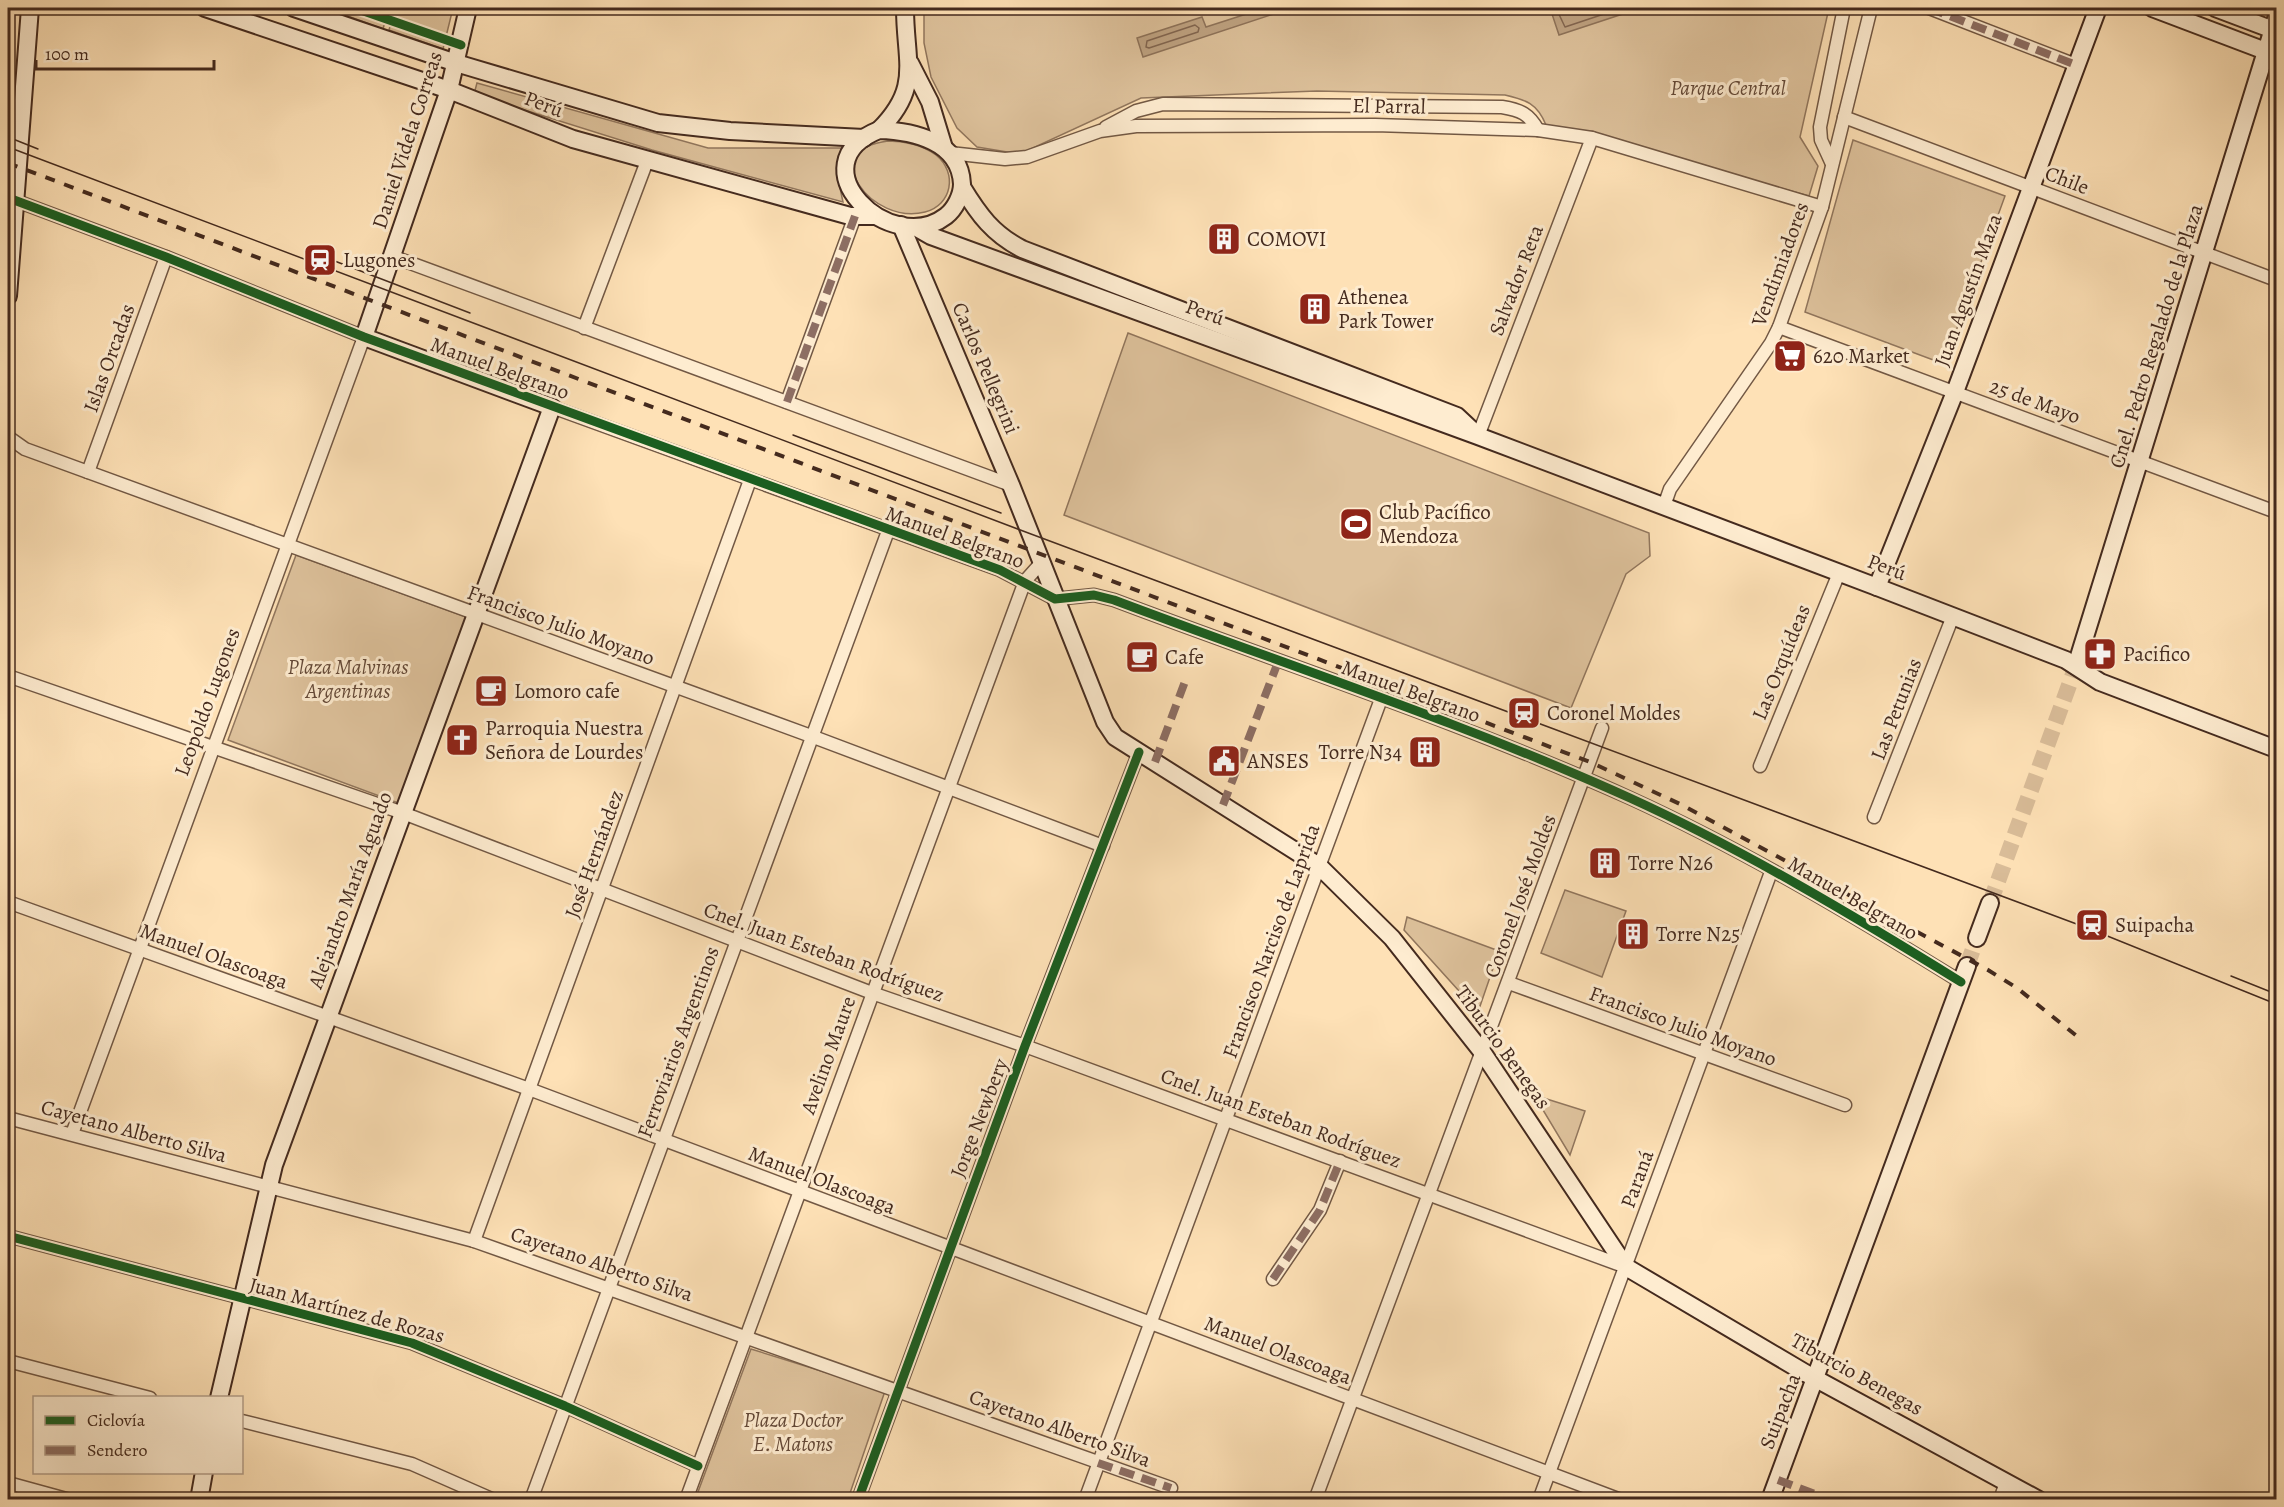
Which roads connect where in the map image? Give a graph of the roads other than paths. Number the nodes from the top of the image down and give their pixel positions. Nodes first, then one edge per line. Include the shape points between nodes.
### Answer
1 (30, 8) edge
2 (205, 8) edge
3 (294, 8) edge
4 (468, 8) edge
5 (905, 8) edge
6 (1844, 8) edge
7 (1870, 8) edge
8 (1929, 8) edge
9 (2098, 8) edge
10 (2152, 8) edge
11 (2215, 8) edge
12 (2276, 26) edge
13 (2272, 53) edge
14 (908, 58) junction
15 (456, 63) junction
16 (2076, 65) junction
17 (449, 90) junction
18 (1844, 117) junction
19 (1538, 130) junction
20 (1100, 131) junction
21 (871, 134) junction
22 (1592, 138) junction
23 (947, 150) junction
24 (647, 161) junction
25 (1832, 164) junction
26 (962, 187) junction
27 (2030, 187) junction
28 (14, 200) junction
29 (1822, 207) junction
30 (855, 216) junction
31 (874, 216) junction
32 (909, 226) junction
33 (2206, 253) junction
34 (166, 257) junction
35 (394, 257) junction
36 (8, 269) edge
37 (2277, 280) edge
38 (384, 285) joint
39 (8, 296) edge
40 (1779, 327) junction
41 (584, 328) junction
42 (364, 337) junction
43 (1955, 392) junction
44 (787, 402) junction
45 (552, 407) junction
46 (1478, 436) junction
47 (8, 437) edge
48 (2141, 461) junction
49 (88, 472) junction
50 (750, 480) junction
51 (1011, 485) junction
52 (1664, 506) junction
53 (2277, 512) edge
54 (1028, 528) joint
55 (888, 531) junction
56 (288, 545) junction
57 (1042, 562) junction
58 (1839, 573) junction
59 (1025, 581) junction
60 (1877, 587) junction
61 (1055, 599) junction
62 (476, 614) junction
63 (1953, 616) junction
64 (2076, 666) junction
65 (8, 676) edge
66 (675, 688) junction
67 (1381, 699) junction
68 (1602, 728) dead end
69 (811, 736) junction
70 (214, 747) junction
71 (2277, 749) edge
72 (1139, 752) junction
73 (1760, 766) dead end
74 (1584, 778) junction
75 (947, 787) junction
76 (402, 813) junction
77 (1874, 817) dead end
78 (1103, 846) junction
79 (1319, 867) junction
80 (1771, 872) junction
81 (602, 890) junction
82 (8, 902) edge
83 (1990, 903) tunnel mouth
84 (1977, 938) tunnel mouth
85 (735, 941) junction
86 (140, 950) junction
87 (1967, 966) tunnel mouth
88 (1961, 982) junction
89 (1509, 983) junction
90 (872, 993) junction
91 (327, 1017) junction
92 (1025, 1046) junction
93 (1483, 1053) junction
94 (1704, 1054) junction
95 (530, 1089) junction
96 (1845, 1105) dead end
97 (8, 1118) edge
98 (1227, 1119) junction
99 (72, 1134) junction
100 (663, 1140) junction
101 (1340, 1161) junction
102 (268, 1186) junction
103 (798, 1192) junction
104 (1430, 1193) junction
105 (8, 1236) edge
106 (474, 1241) junction
107 (949, 1248) junction
108 (1626, 1267) junction
109 (1273, 1280) dead end
110 (609, 1287) junction
111 (241, 1299) junction
112 (1151, 1322) junction
113 (746, 1335) junction
114 (8, 1361) edge
115 (1816, 1379) junction
116 (897, 1391) junction
117 (142, 1396) edge
118 (219, 1396) edge
119 (1353, 1399) junction
120 (566, 1406) junction
121 (243, 1421) edge
122 (1098, 1463) junction
123 (698, 1466) junction
124 (1549, 1473) junction
125 (204, 1474) edge
126 (2006, 1482) junction
127 (8, 1483) edge
128 (1171, 1488) dead end
129 (70, 1500) edge
130 (199, 1500) edge
131 (494, 1500) edge
132 (531, 1500) edge
133 (686, 1500) edge
134 (858, 1500) edge
135 (1085, 1500) edge
136 (1315, 1500) edge
137 (1539, 1500) edge
138 (1621, 1500) edge
139 (1770, 1500) edge
140 (2000, 1500) edge
141 (2039, 1500) edge

1 - 28 street
2 - 17 street, Perú
3 - 15 street, Perú
4 - 15 street, Daniel Videla Correas
5 - 14 street
6 - 25 street via 1820,127 1821,140
7 - 18 street, Vendimiadores
8 - 16 street
9 - 16 street, Juan Agustín Maza
10 - 13 street
11 - 12 street
12 - 13 street, Cnel. Pedro Regalado de la Plaza
13 - 33 street, Cnel. Pedro Regalado de la Plaza
14 - 21 street via 904,99
14 - 23 street via 930,102
15 - 17 street, Daniel Videla Correas
15 - 21 street, Perú via 658,123 730,131
16 - 27 street, Juan Agustín Maza
17 - 24 street, Perú via 573,139
17 - 35 street, Daniel Videla Correas
18 - 25 street, Vendimiadores
18 - 27 street, Chile
19 - 20 street, El Parral via 1363,125 1136,126
19 - 20 street via 1530,116 1502,106 1163,104 1136,111
19 - 22 street, El Parral
20 - 23 street, El Parral via 1027,157 1005,159
21 - 23 street via 914,134
21 - 31 street via 846,160 845,178 853,197
22 - 29 street, El Parral
22 - 46 street, Salvador Reta
23 - 26 street via 957,165
24 - 30 street, Perú
24 - 41 street
25 - 29 street, Vendimiadores
26 - 32 street via 948,214 936,222
26 - 46 street, Perú via 987,225 1022,249 1457,416
27 - 33 street, Chile
27 - 43 street, Juan Agustín Maza
28 - 34 street, Manuel Belgrano
28 - 36 street
29 - 40 street, Vendimiadores
30 - 31 street, Perú
30 - 44 street
31 - 32 street
32 - 46 street, Perú
32 - 51 street, Carlos Pellegrini
33 - 37 street, Chile
33 - 48 street, Cnel. Pedro Regalado de la Plaza
34 - 42 street, Manuel Belgrano
34 - 49 street, Islas Orcadas
35 - 38 street, Daniel Videla Correas
35 - 41 street
36 - 39 street
38 - 42 street, Leopoldo Lugones
40 - 43 street, 25 de Mayo
40 - 52 street, Vendimiadores via 1670,489
41 - 44 street
42 - 45 street, Manuel Belgrano
42 - 56 street, Leopoldo Lugones
43 - 48 street, 25 de Mayo
43 - 60 street, Juan Agustín Maza
44 - 51 street
45 - 50 street, Manuel Belgrano
45 - 62 street, Alejandro María Aguado
46 - 52 street, Perú
47 - 49 street, Francisco Julio Moyano via 25,449
48 - 53 street, 25 de Mayo
48 - 64 street, Cnel. Pedro Regalado de la Plaza
49 - 56 street, Francisco Julio Moyano
50 - 55 street, Manuel Belgrano
50 - 66 street, José Hernández
51 - 54 street, Carlos Pellegrini
52 - 58 street, Perú
54 - 57 street, Tiburcio Benegas
55 - 59 street, Manuel Belgrano
55 - 69 street, Ferroviarios Argentinos
56 - 62 street, Francisco Julio Moyano
56 - 70 street, Leopoldo Lugones
57 - 59 street, Avelino Maure
57 - 61 street, Tiburcio Benegas
58 - 60 street, Perú
58 - 73 street, Las Orquídeas
59 - 61 street, Manuel Belgrano
59 - 75 street, Avelino Maure
60 - 63 street, Perú
61 - 67 street, Manuel Belgrano via 1104,597
61 - 72 street, Tiburcio Benegas via 1105,722 1115,737
62 - 66 street, Francisco Julio Moyano
62 - 76 street, Alejandro María Aguado
63 - 64 street, Perú
63 - 77 street, Las Petunias
64 - 71 street, Perú via 2100,682
65 - 70 street, Cnel. Juan Esteban Rodríguez
66 - 69 street, Francisco Julio Moyano
66 - 81 street, José Hernández
67 - 74 street, Manuel Belgrano
67 - 79 street, Francisco Narciso de Laprida
68 - 74 street, Coronel José Moldes
69 - 75 street, Francisco Julio Moyano
69 - 85 street, Ferroviarios Argentinos
70 - 76 street, Cnel. Juan Esteban Rodríguez
70 - 86 street, Leopoldo Lugones
72 - 78 street, Jorge Newbery
72 - 79 street, Tiburcio Benegas
74 - 80 street, Manuel Belgrano via 1668,816
74 - 89 street, Coronel José Moldes
75 - 78 street, Francisco Julio Moyano
75 - 90 street, Avelino Maure
76 - 81 street, Cnel. Juan Esteban Rodríguez
76 - 91 street, Alejandro María Aguado
78 - 92 street, Jorge Newbery
79 - 93 street, Tiburcio Benegas via 1392,938
79 - 98 street, Francisco Narciso de Laprida
80 - 88 street, Manuel Belgrano via 1872,927
80 - 94 street, Paraná
81 - 85 street, Cnel. Juan Esteban Rodríguez
81 - 95 street, José Hernández
82 - 86 street, Manuel Olascoaga
83 - 84 street
85 - 90 street, Cnel. Juan Esteban Rodríguez
85 - 100 street, Ferroviarios Argentinos
86 - 91 street, Manuel Olascoaga
86 - 99 street, Leopoldo Lugones
87 - 88 street, Suipacha
88 - 115 street, Suipacha
89 - 93 street, Coronel José Moldes
89 - 94 street, Francisco Julio Moyano
90 - 92 street, Cnel. Juan Esteban Rodríguez
90 - 103 street, Avelino Maure
91 - 95 street, Manuel Olascoaga
91 - 102 street, Alejandro María Aguado
92 - 98 street, Cnel. Juan Esteban Rodríguez
92 - 107 street, Jorge Newbery
93 - 104 street, Coronel José Moldes
93 - 108 street, Tiburcio Benegas
94 - 96 street, Francisco Julio Moyano
94 - 108 street, Paraná
95 - 100 street, Manuel Olascoaga
95 - 106 street, José Hernández
97 - 99 street, Cayetano Alberto Silva
98 - 101 street, Cnel. Juan Esteban Rodríguez
98 - 112 street, Francisco Narciso de Laprida
99 - 102 street, Cayetano Alberto Silva
100 - 103 street, Manuel Olascoaga
100 - 110 street, Ferroviarios Argentinos
101 - 104 street, Cnel. Juan Esteban Rodríguez
101 - 109 street via 1320,1209
102 - 106 street, Cayetano Alberto Silva
102 - 111 street, Alejandro María Aguado
103 - 107 street, Manuel Olascoaga
103 - 113 street, Avelino Maure
104 - 108 street, Cnel. Juan Esteban Rodríguez
104 - 119 street, Coronel José Moldes
105 - 111 street, Juan Martínez de Rozas
106 - 110 street, Cayetano Alberto Silva
107 - 112 street, Manuel Olascoaga
107 - 116 street, Jorge Newbery
108 - 115 street, Tiburcio Benegas
108 - 124 street, Paraná
110 - 113 street, Cayetano Alberto Silva
110 - 120 street, Ferroviarios Argentinos
111 - 118 street, Alejandro María Aguado
111 - 120 street, Juan Martínez de Rozas via 412,1343
112 - 119 street, Manuel Olascoaga
112 - 122 street, Francisco Narciso de Laprida
113 - 116 street, Cayetano Alberto Silva
113 - 123 street, Avelino Maure
114 - 117 street
115 - 126 street, Tiburcio Benegas
115 - 139 street, Suipacha
116 - 122 street, Cayetano Alberto Silva
116 - 134 street, Jorge Newbery
119 - 124 street, Manuel Olascoaga
119 - 136 street, Coronel José Moldes
120 - 123 street, Juan Martínez de Rozas
120 - 132 street, Ferroviarios Argentinos
121 - 131 street via 412,1464
122 - 128 street, Cayetano Alberto Silva
122 - 135 street, Francisco Narciso de Laprida
123 - 133 street, Avelino Maure
124 - 137 street, Paraná
124 - 138 street, Manuel Olascoaga
125 - 130 street
126 - 140 street
126 - 141 street, Tiburcio Benegas
127 - 129 street

